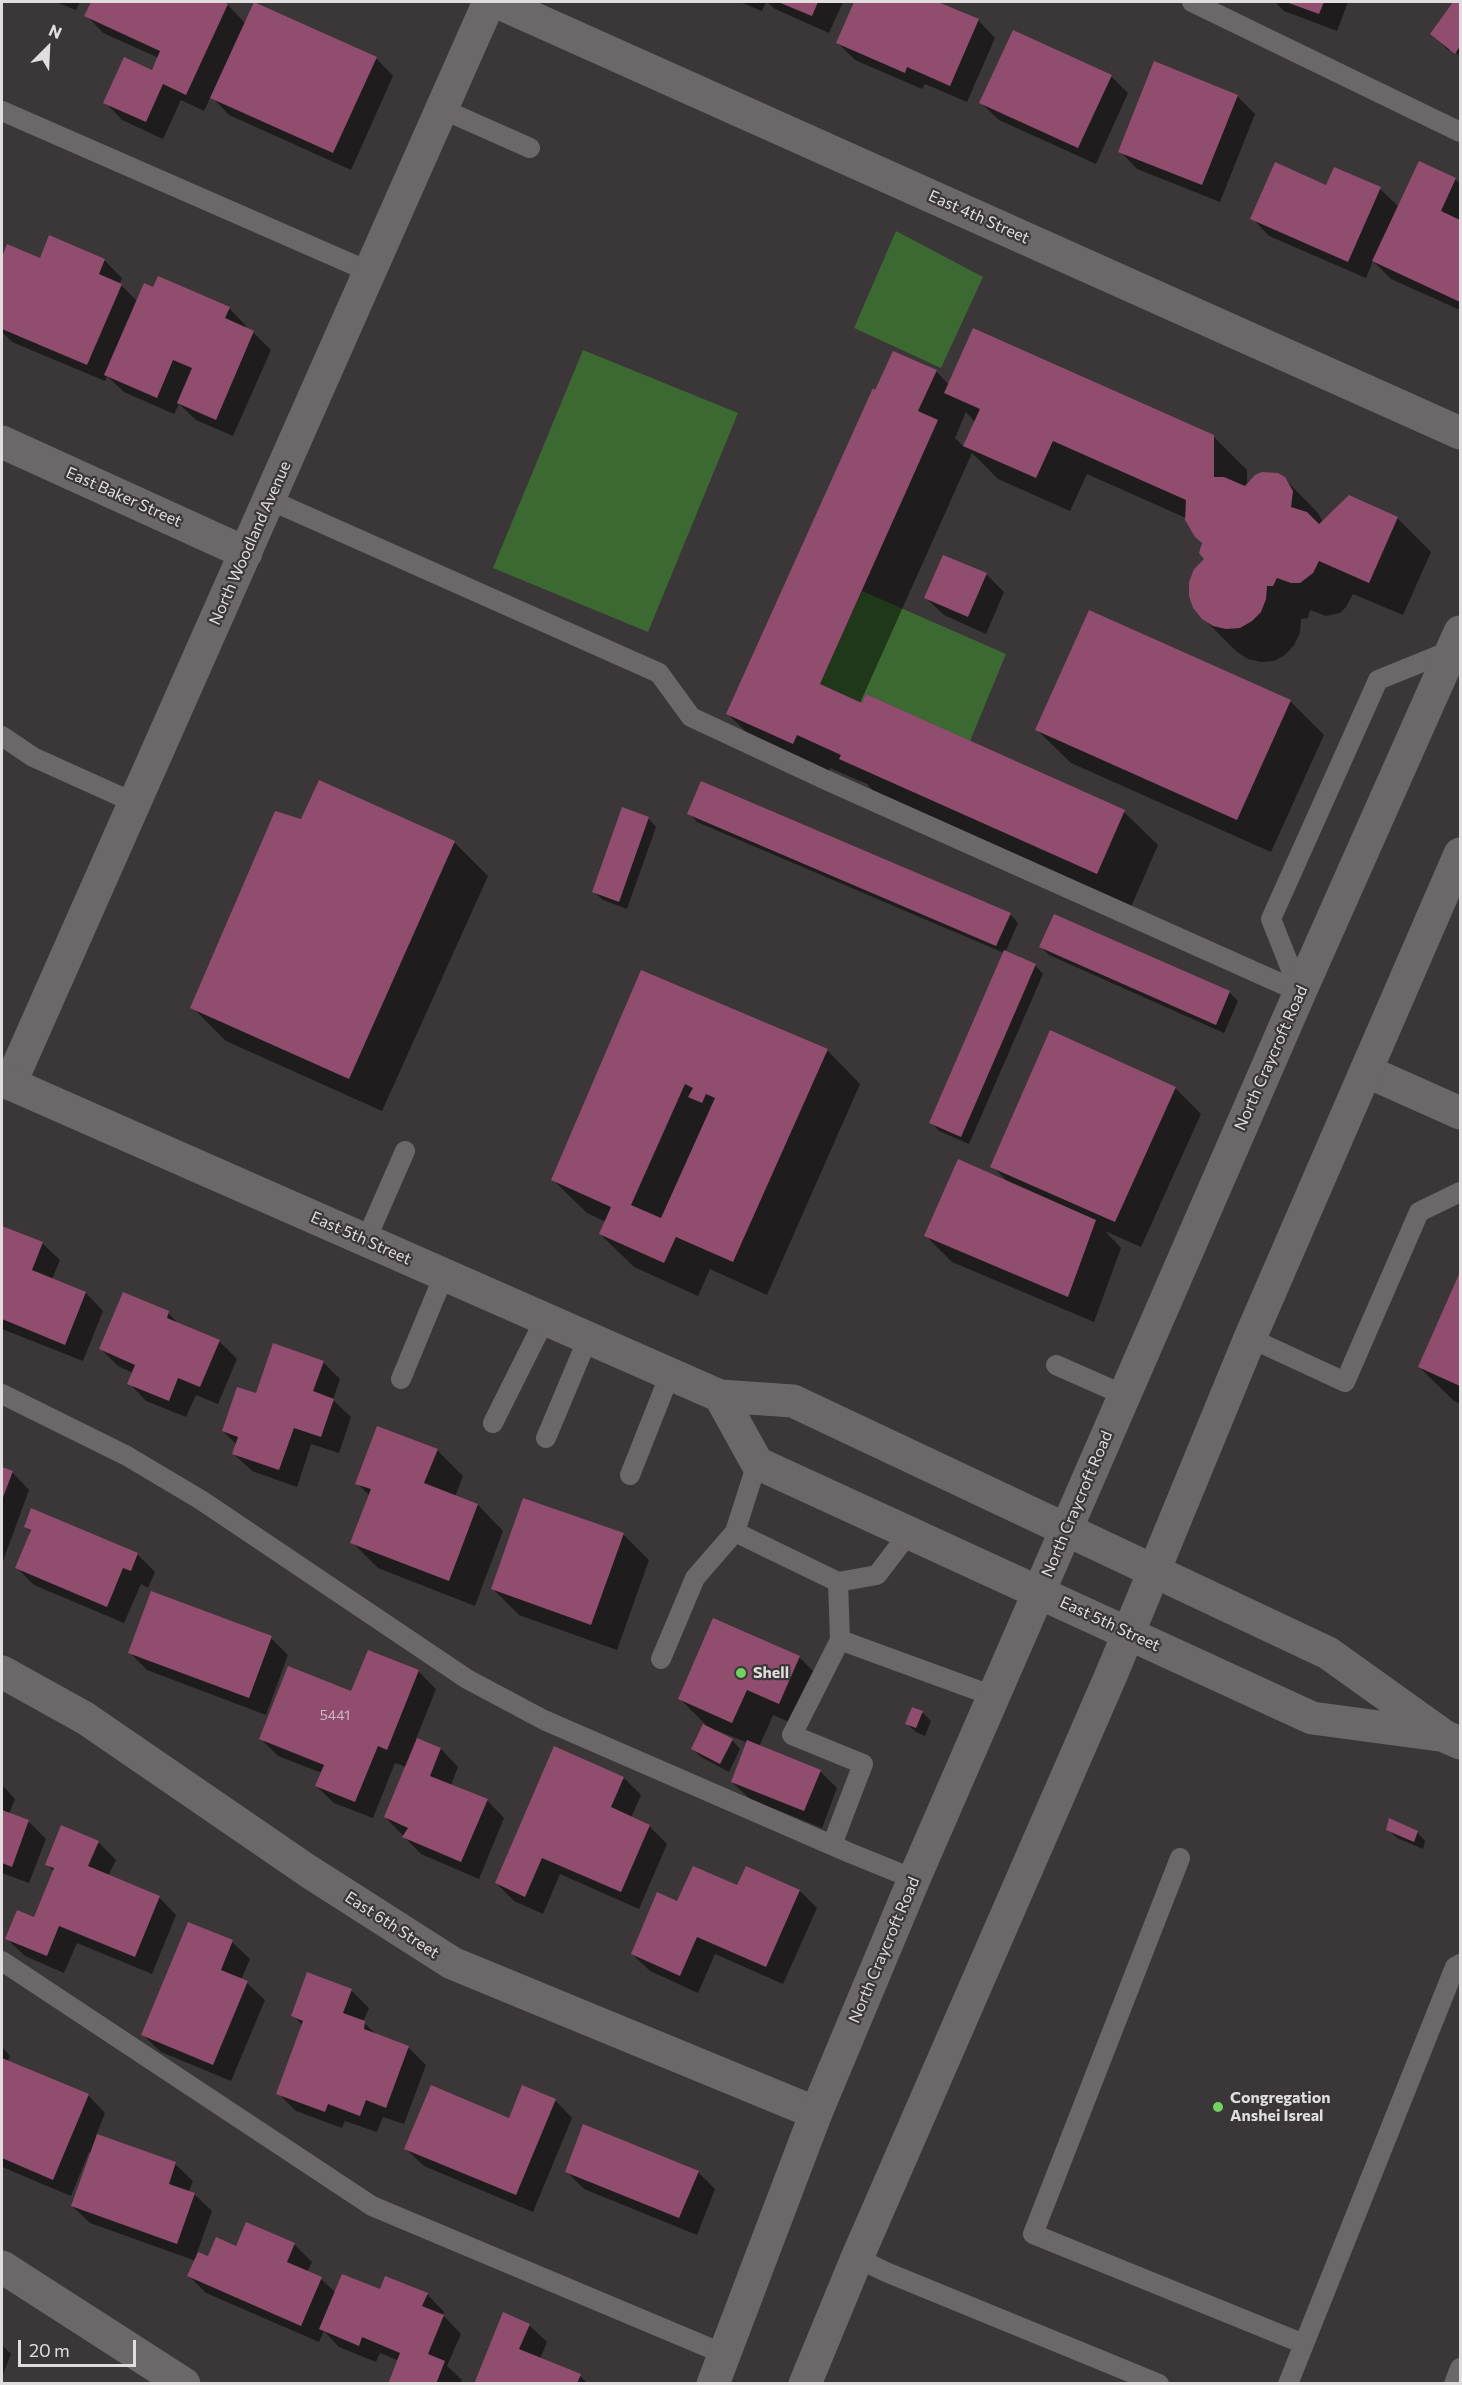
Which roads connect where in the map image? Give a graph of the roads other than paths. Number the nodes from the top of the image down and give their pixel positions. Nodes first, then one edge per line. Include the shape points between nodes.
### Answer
1 (489, 2) edge
2 (496, 2) edge
3 (1192, 2) edge
4 (442, 109) junction
5 (2, 111) edge
6 (1461, 132) edge
7 (530, 148) dead end
8 (370, 272) junction
9 (1461, 433) edge
10 (2, 442) edge
11 (270, 500) junction
12 (246, 553) junction
13 (1456, 641) edge
14 (2, 735) edge
15 (135, 803) junction
16 (1461, 854) edge
17 (1300, 992) junction
18 (1366, 1071) junction
19 (6, 1082) edge
20 (1461, 1113) edge
21 (405, 1151) dead end
22 (1461, 1192) edge
23 (366, 1240) junction
24 (444, 1275) junction
25 (545, 1319) junction
26 (588, 1338) junction
27 (1250, 1338) junction
28 (1056, 1365) dead end
29 (670, 1374) junction
30 (401, 1379) dead end
31 (2, 1394) edge
32 (1124, 1395) junction
33 (720, 1396) junction
34 (493, 1423) dead end
35 (546, 1438) dead end
36 (757, 1463) junction
37 (630, 1475) dead end
38 (1066, 1530) junction
39 (735, 1532) junction
40 (909, 1533) junction
41 (1154, 1571) junction
42 (838, 1582) junction
43 (1039, 1592) junction
44 (1128, 1632) junction
45 (840, 1640) junction
46 (661, 1659) dead end
47 (2, 1672) edge
48 (993, 1696) junction
49 (1452, 1740) edge
50 (832, 1845) junction
51 (1180, 1858) dead end
52 (914, 1879) junction
53 (2, 1961) edge
54 (1461, 1964) edge
55 (816, 2113) junction
56 (857, 2258) junction
57 (2, 2267) edge
58 (1304, 2344) junction
59 (1461, 2368) edge
60 (719, 2369) edge
61 (184, 2384) edge
62 (805, 2384) edge
63 (1159, 2384) edge
64 (1288, 2384) edge
65 (1454, 2384) edge

1 - 4 street, North Woodland Avenue
2 - 9 street, East 4th Street
3 - 6 lane
4 - 7 lane
4 - 8 street, North Woodland Avenue
5 - 8 lane
8 - 11 street, North Woodland Avenue
10 - 12 street, East Baker Street
11 - 12 street, North Woodland Avenue
11 - 17 lane via 659,673 691,717
12 - 15 street, North Woodland Avenue
13 - 17 street, North Craycroft Road
13 - 17 lane via 1378,680 1271,919
14 - 15 lane via 33,756
15 - 19 street, North Woodland Avenue
16 - 18 street
17 - 32 street, North Craycroft Road
18 - 20 street
18 - 27 street
19 - 23 street, East 5th Street
21 - 23 lane
22 - 27 lane via 1419,1212 1346,1382
23 - 24 street, East 5th Street
24 - 25 street, East 5th Street
24 - 30 lane
25 - 26 street, East 5th Street
25 - 34 lane
26 - 29 street, East 5th Street
26 - 35 lane
27 - 41 street
28 - 32 lane
29 - 33 street, East 5th Street
29 - 37 lane
31 - 50 lane via 127,1456 201,1500 486,1689 544,1720
32 - 38 street, North Craycroft Road
33 - 36 street
33 - 38 street, East 5th Street via 794,1401
36 - 39 lane
36 - 40 street, East 5th Street
38 - 41 street, East 5th Street
38 - 43 street, North Craycroft Road
39 - 42 lane
39 - 46 lane via 694,1578
40 - 42 lane via 878,1575
40 - 43 street, East 5th Street
41 - 44 street
41 - 49 street, East 5th Street via 1328,1653
42 - 45 lane
43 - 44 street, East 5th Street
43 - 48 street, North Craycroft Road
44 - 49 street, East 5th Street via 1312,1718
44 - 56 street
45 - 48 lane
45 - 50 lane via 792,1734 863,1764
47 - 55 street, East 6th Street via 85,1718 452,1964
48 - 52 street, North Craycroft Road
50 - 52 lane
51 - 58 lane via 1033,2234
52 - 55 street, North Craycroft Road
53 - 60 lane via 372,2206
54 - 58 lane via 1455,1967
55 - 60 street, North Craycroft Road
56 - 62 street
56 - 63 lane
57 - 61 street
58 - 64 lane
59 - 65 lane

